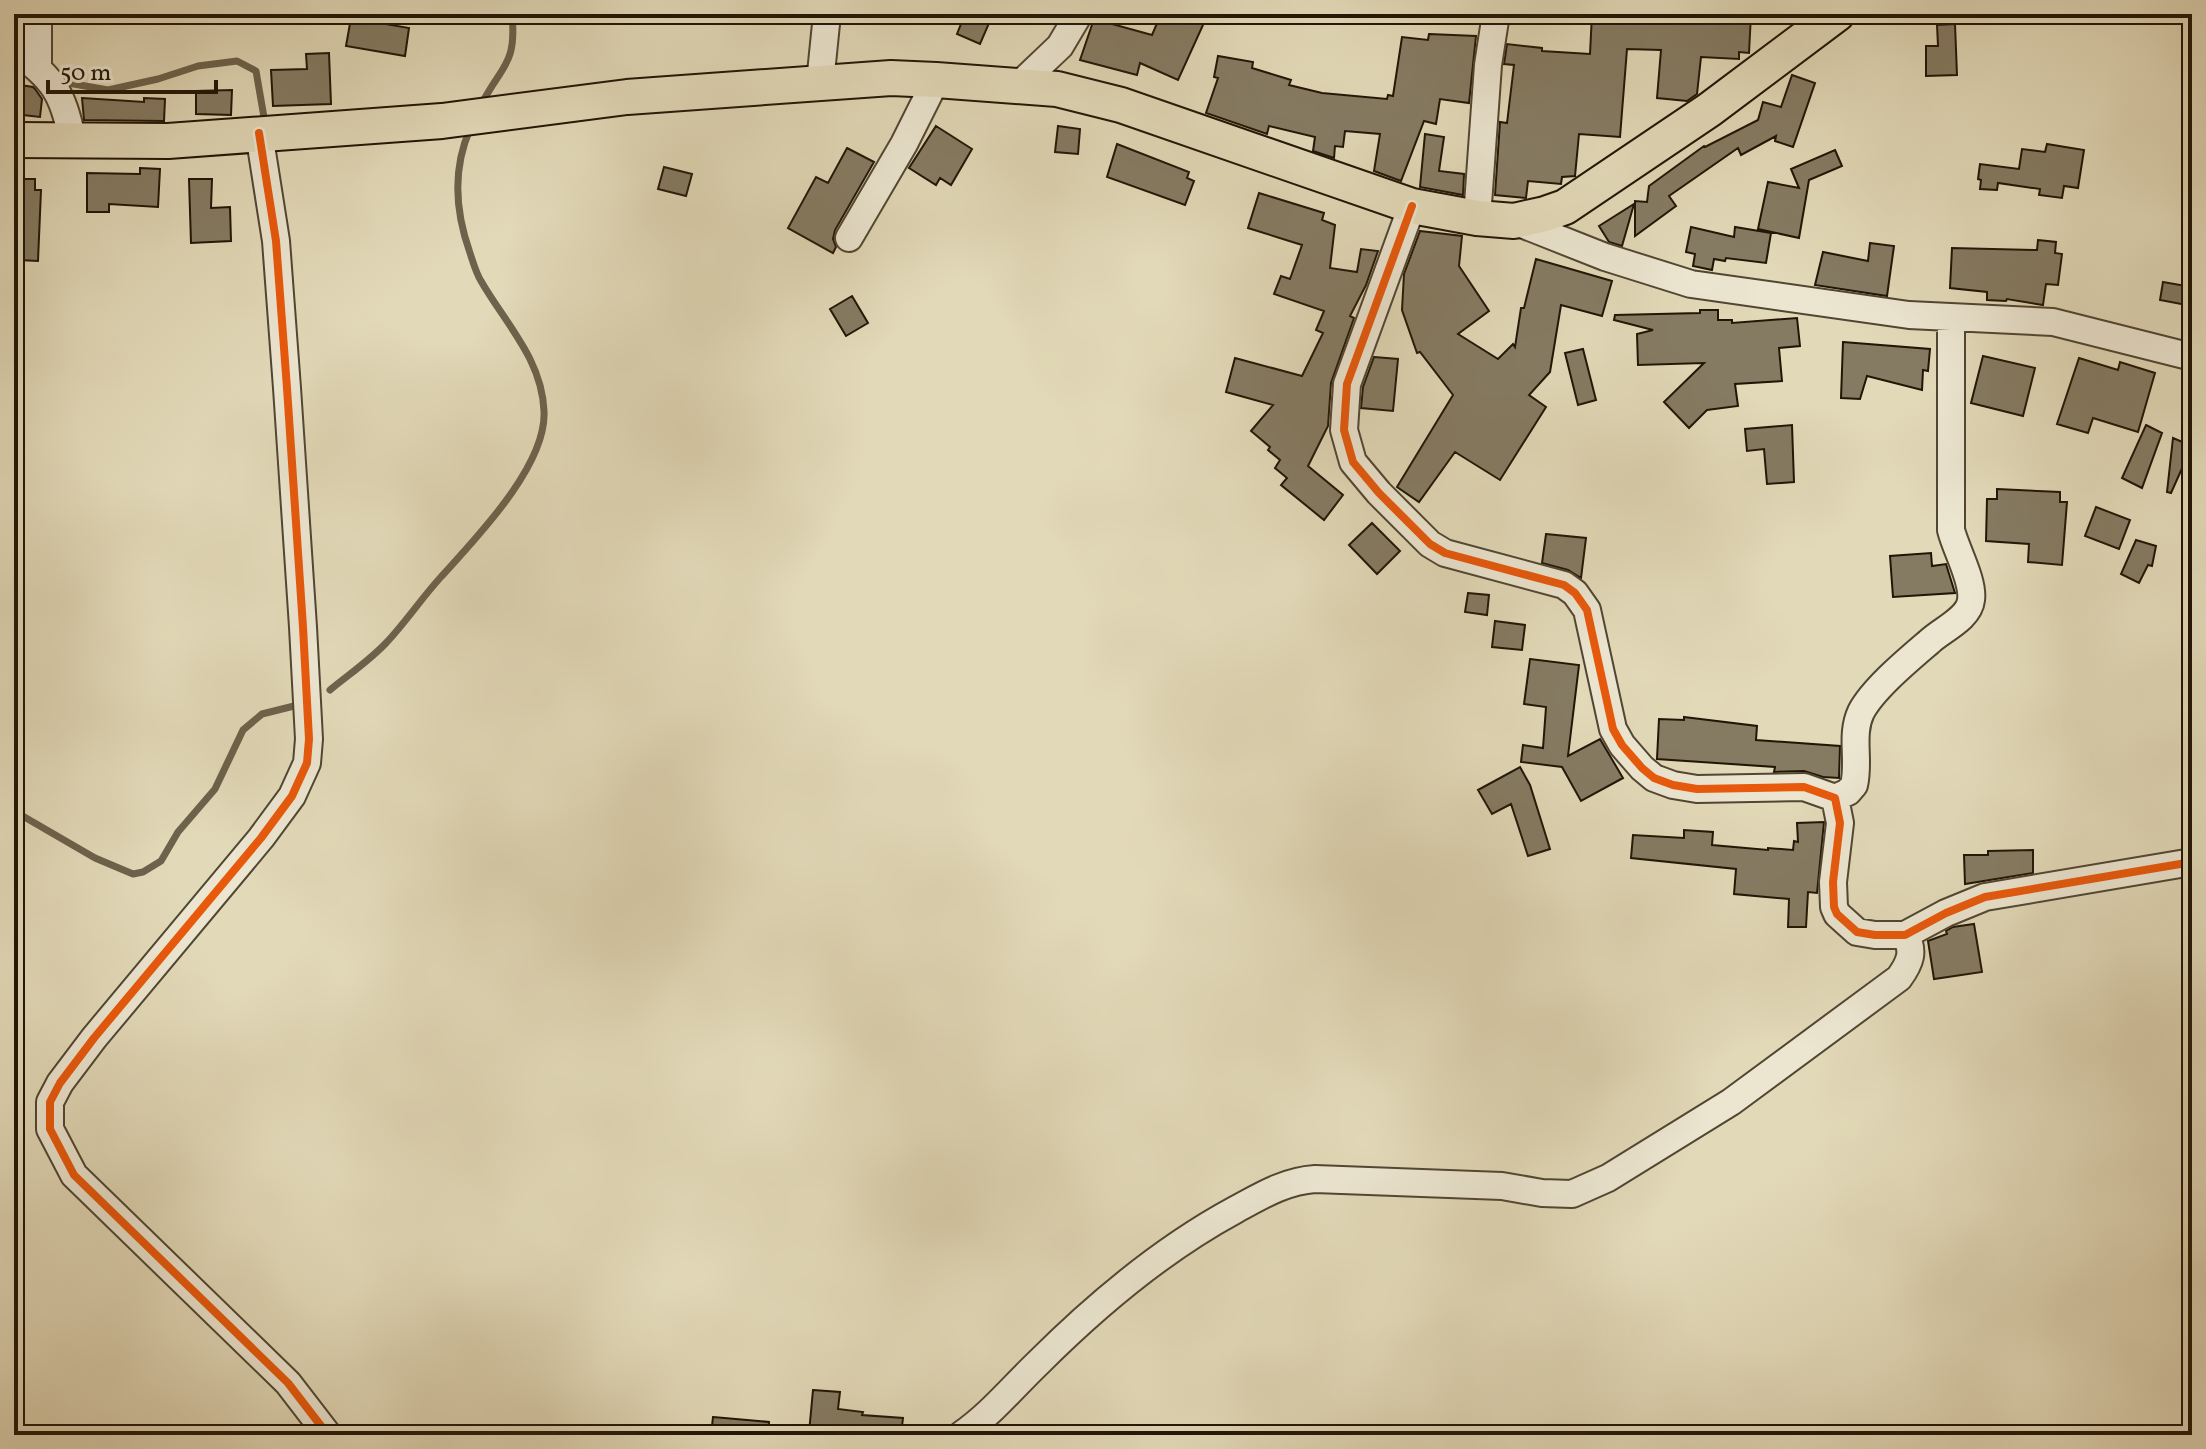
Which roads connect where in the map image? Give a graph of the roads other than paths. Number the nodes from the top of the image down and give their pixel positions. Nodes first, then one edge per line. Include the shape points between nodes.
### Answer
1 (38, 14) edge
2 (827, 14) edge
3 (1079, 14) edge
4 (1496, 14) edge
5 (1837, 14) edge
6 (14, 49) edge
7 (38, 66) junction
8 (936, 80) junction
9 (820, 83) junction
10 (1019, 85) junction
11 (259, 133) junction
12 (14, 140) edge
13 (73, 141) junction
14 (1412, 206) junction
15 (1477, 218) junction
16 (1514, 221) junction
17 (849, 238) dead end
18 (1951, 317) junction
19 (2192, 357) edge
20 (1835, 798) junction
21 (2192, 862) edge
22 (1905, 935) junction
23 (328, 1435) edge
24 (961, 1435) edge

1 - 7 street
2 - 9 street
3 - 10 street via 1060,46
4 - 15 street
5 - 16 main road via 1709,110 1565,207
6 - 7 street
7 - 13 street via 60,96
8 - 9 main road
8 - 10 main road
8 - 17 street
9 - 11 main road via 627,97 442,121
10 - 14 main road via 1121,105
11 - 13 main road via 168,141
11 - 23 street via 276,241 304,641 307,763 292,796 261,838 60,1083 50,1102 50,1129 74,1175 288,1383
12 - 13 main road
14 - 15 main road
14 - 20 street via 1347,384 1344,430 1353,462 1388,503 1445,553 1564,585 1575,593 1587,610 1613,729 1654,778 1697,789 1804,787
15 - 16 main road
16 - 18 street via 1691,284
18 - 19 street via 2053,322
18 - 20 street via 1951,530 1972,599 1969,610 1862,710 1856,724 1854,785
20 - 22 street via 1840,823 1832,899 1837,914 1857,932
21 - 22 street via 1985,897
22 - 24 street via 1911,958 1899,978 1731,1102 1608,1178 1572,1194 1502,1186 1315,1179 1289,1183 1196,1232 1136,1274

